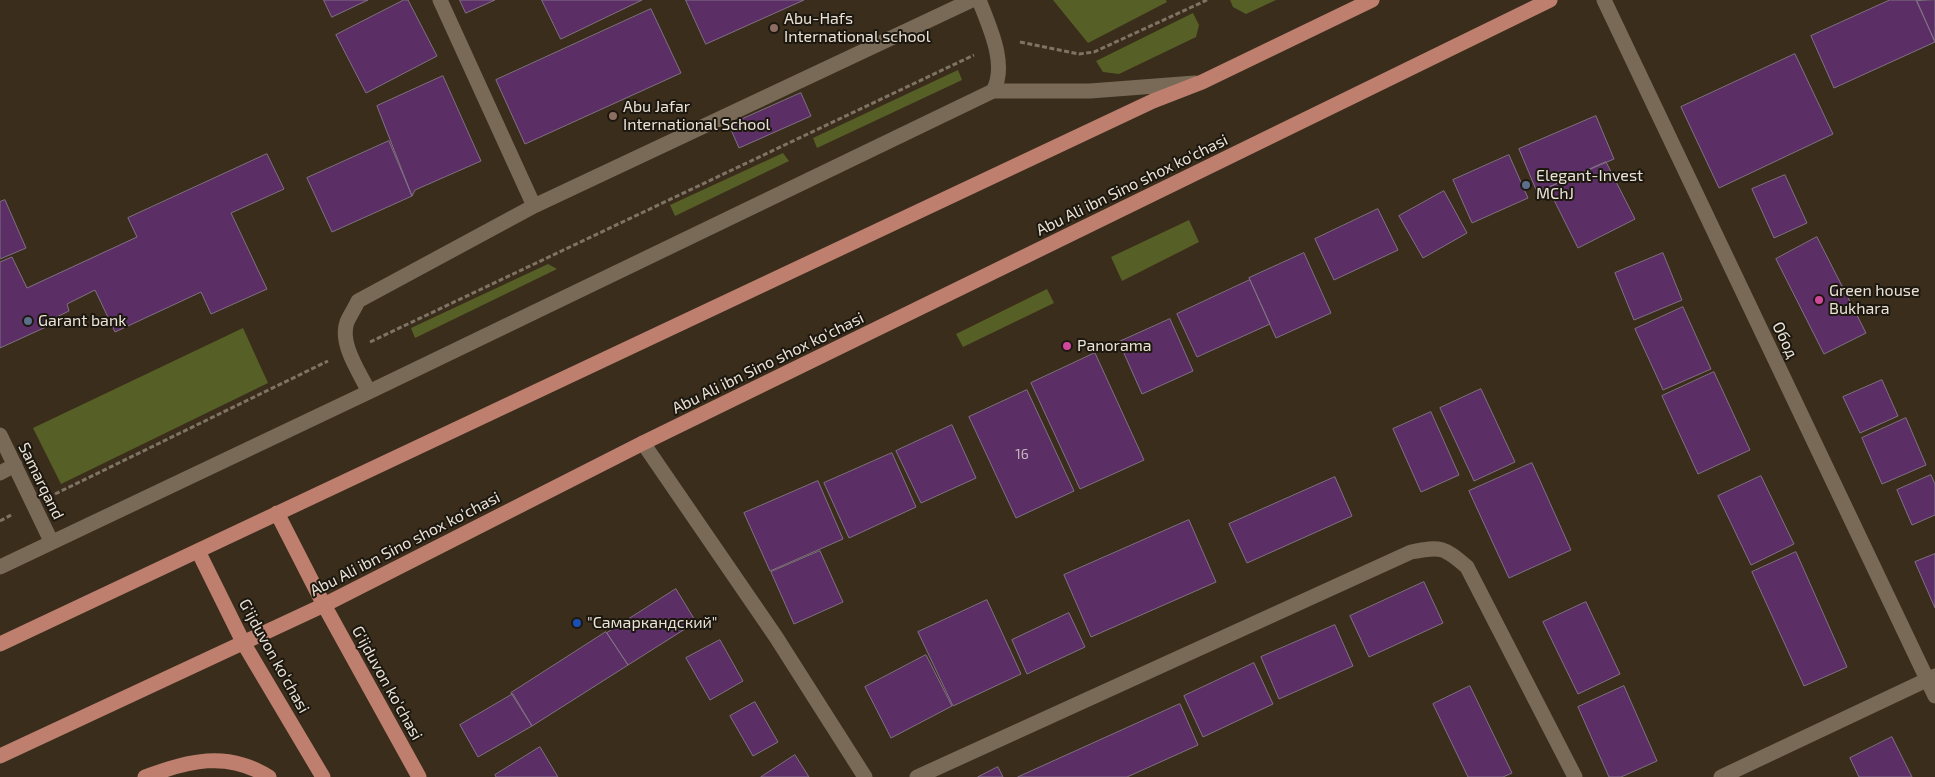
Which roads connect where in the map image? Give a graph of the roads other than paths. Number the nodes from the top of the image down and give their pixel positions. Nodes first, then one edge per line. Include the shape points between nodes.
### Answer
1 (440, 0) edge
2 (972, 0) edge
3 (979, 0) edge
4 (1372, 0) edge
5 (1550, 0) edge
6 (1604, 0) edge
7 (1202, 82) junction
8 (993, 91) junction
9 (534, 206) junction
10 (369, 392) junction
11 (0, 435) edge
12 (643, 443) junction
13 (14, 465) junction
14 (0, 473) edge
15 (277, 513) junction
16 (51, 541) junction
17 (198, 550) junction
18 (0, 567) edge
19 (324, 605) junction
20 (0, 644) edge
21 (244, 644) junction
22 (1931, 677) edge
23 (1935, 696) edge
24 (0, 756) edge
25 (144, 777) edge
26 (269, 777) edge
27 (323, 777) edge
28 (419, 777) edge
29 (865, 777) edge
30 (917, 777) edge
31 (1575, 777) edge
32 (1722, 777) edge

1 - 9 street
2 - 9 street
3 - 8 street via 994,46 998,83
4 - 7 main road
5 - 12 main road, Abu Ali ibn Sino shox ko'chasi
6 - 22 street, Обод
7 - 8 street via 1090,92
7 - 15 main road via 1144,106
8 - 10 street
9 - 10 street via 358,301 346,326 349,351
10 - 16 street
11 - 13 street, Samarqand
12 - 19 main road, Abu Ali ibn Sino shox ko'chasi
12 - 29 street via 776,637
13 - 14 street
13 - 16 street, Samarqand
15 - 17 main road
15 - 19 main road
16 - 18 street
17 - 20 main road
17 - 21 main road, G'ijduvon ko‘chasi
19 - 21 main road, Abu Ali ibn Sino shox ko'chasi
19 - 28 main road, G'ijduvon ko'chasi
21 - 24 main road, Abu Ali ibn Sino shox ko'chasi
21 - 27 main road, G'ijduvon ko‘chasi
22 - 23 street, Обод
22 - 32 street
25 - 26 main road via 202,760 223,760
30 - 31 street via 1411,552 1436,547 1454,556 1467,568

